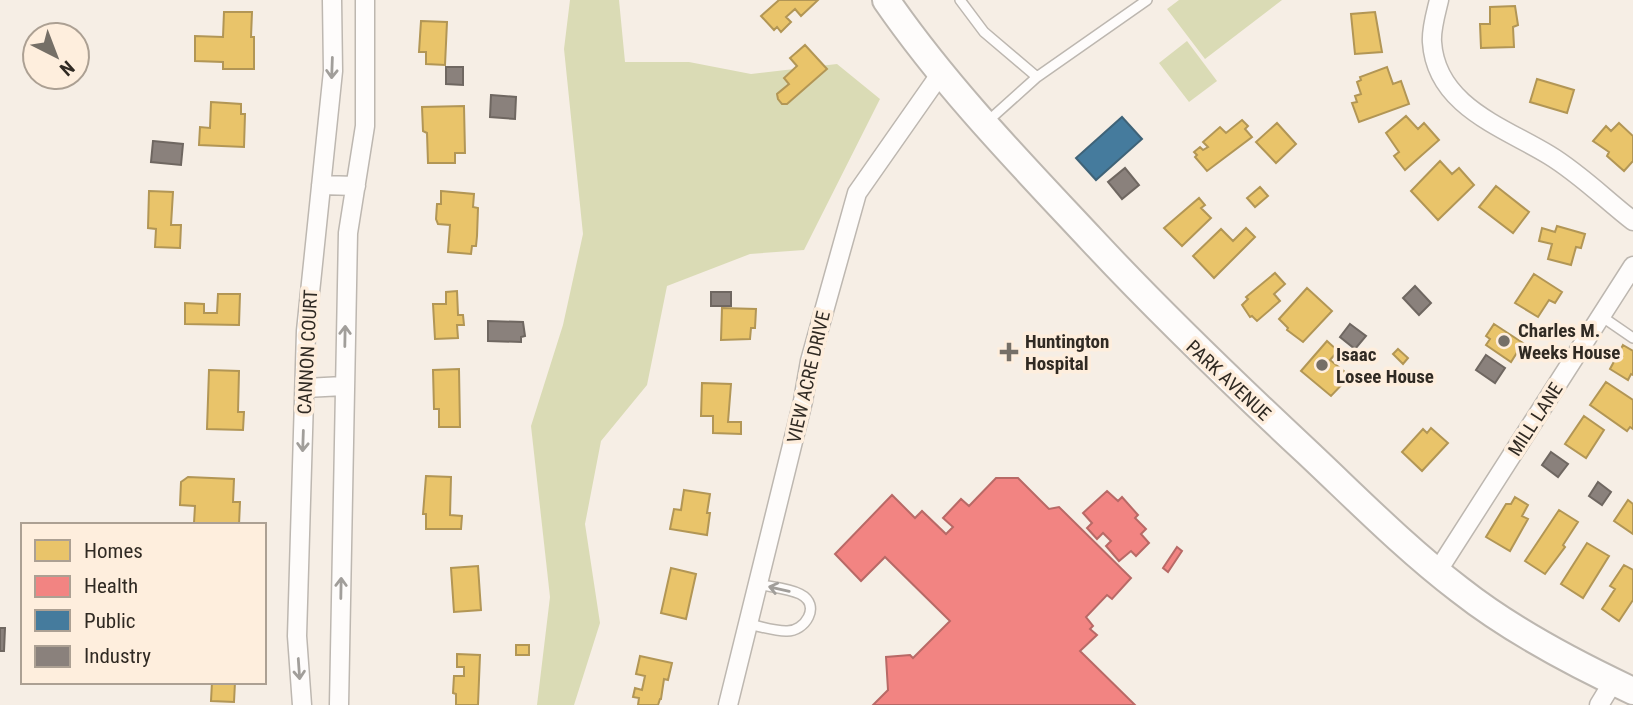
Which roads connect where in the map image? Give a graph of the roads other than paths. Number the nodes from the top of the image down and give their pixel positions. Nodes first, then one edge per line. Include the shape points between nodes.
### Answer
1 (886, 0) edge
2 (960, 0) edge
3 (1147, 0) edge
4 (1439, 0) edge
5 (365, 2) edge
6 (332, 4) edge
7 (941, 73) junction
8 (1037, 77) junction
9 (984, 125) junction
10 (321, 185) junction
11 (356, 186) junction
12 (1633, 221) edge
13 (1633, 266) edge
14 (1601, 316) junction
15 (1633, 338) edge
16 (344, 386) junction
17 (305, 388) junction
18 (1437, 572) junction
19 (757, 584) junction
20 (747, 624) junction
21 (1623, 687) edge
22 (302, 705) edge
23 (339, 705) edge
24 (728, 705) edge
25 (1599, 705) edge

1 - 7 main road, PARK AVENUE
2 - 8 lane via 984,32
3 - 8 lane
4 - 12 street via 1431,40 1436,68 1455,93 1473,113 1550,156
5 - 6 street
5 - 11 street, CANNON COURT via 366,126
6 -> 10 street, CANNON COURT via 333,71
7 - 9 main road, PARK AVENUE
7 - 19 street, VIEW ACRE DRIVE via 857,193 810,361
8 - 9 lane
9 - 18 main road, PARK AVENUE via 1188,341
10 - 11 street
10 - 17 street, CANNON COURT
16 -> 11 street, CANNON COURT via 348,233
13 - 14 street, MILL LANE
14 - 15 lane
14 - 18 street, MILL LANE
16 - 17 street
23 -> 16 street, CANNON COURT
17 -> 22 street, CANNON COURT via 297,636
18 - 21 main road, PARK AVENUE via 1513,626
19 - 20 street, VIEW ACRE DRIVE
20 -> 19 lane via 788,631 802,626 809,617 808,600 800,594
20 - 24 street, VIEW ACRE DRIVE
21 - 25 street

